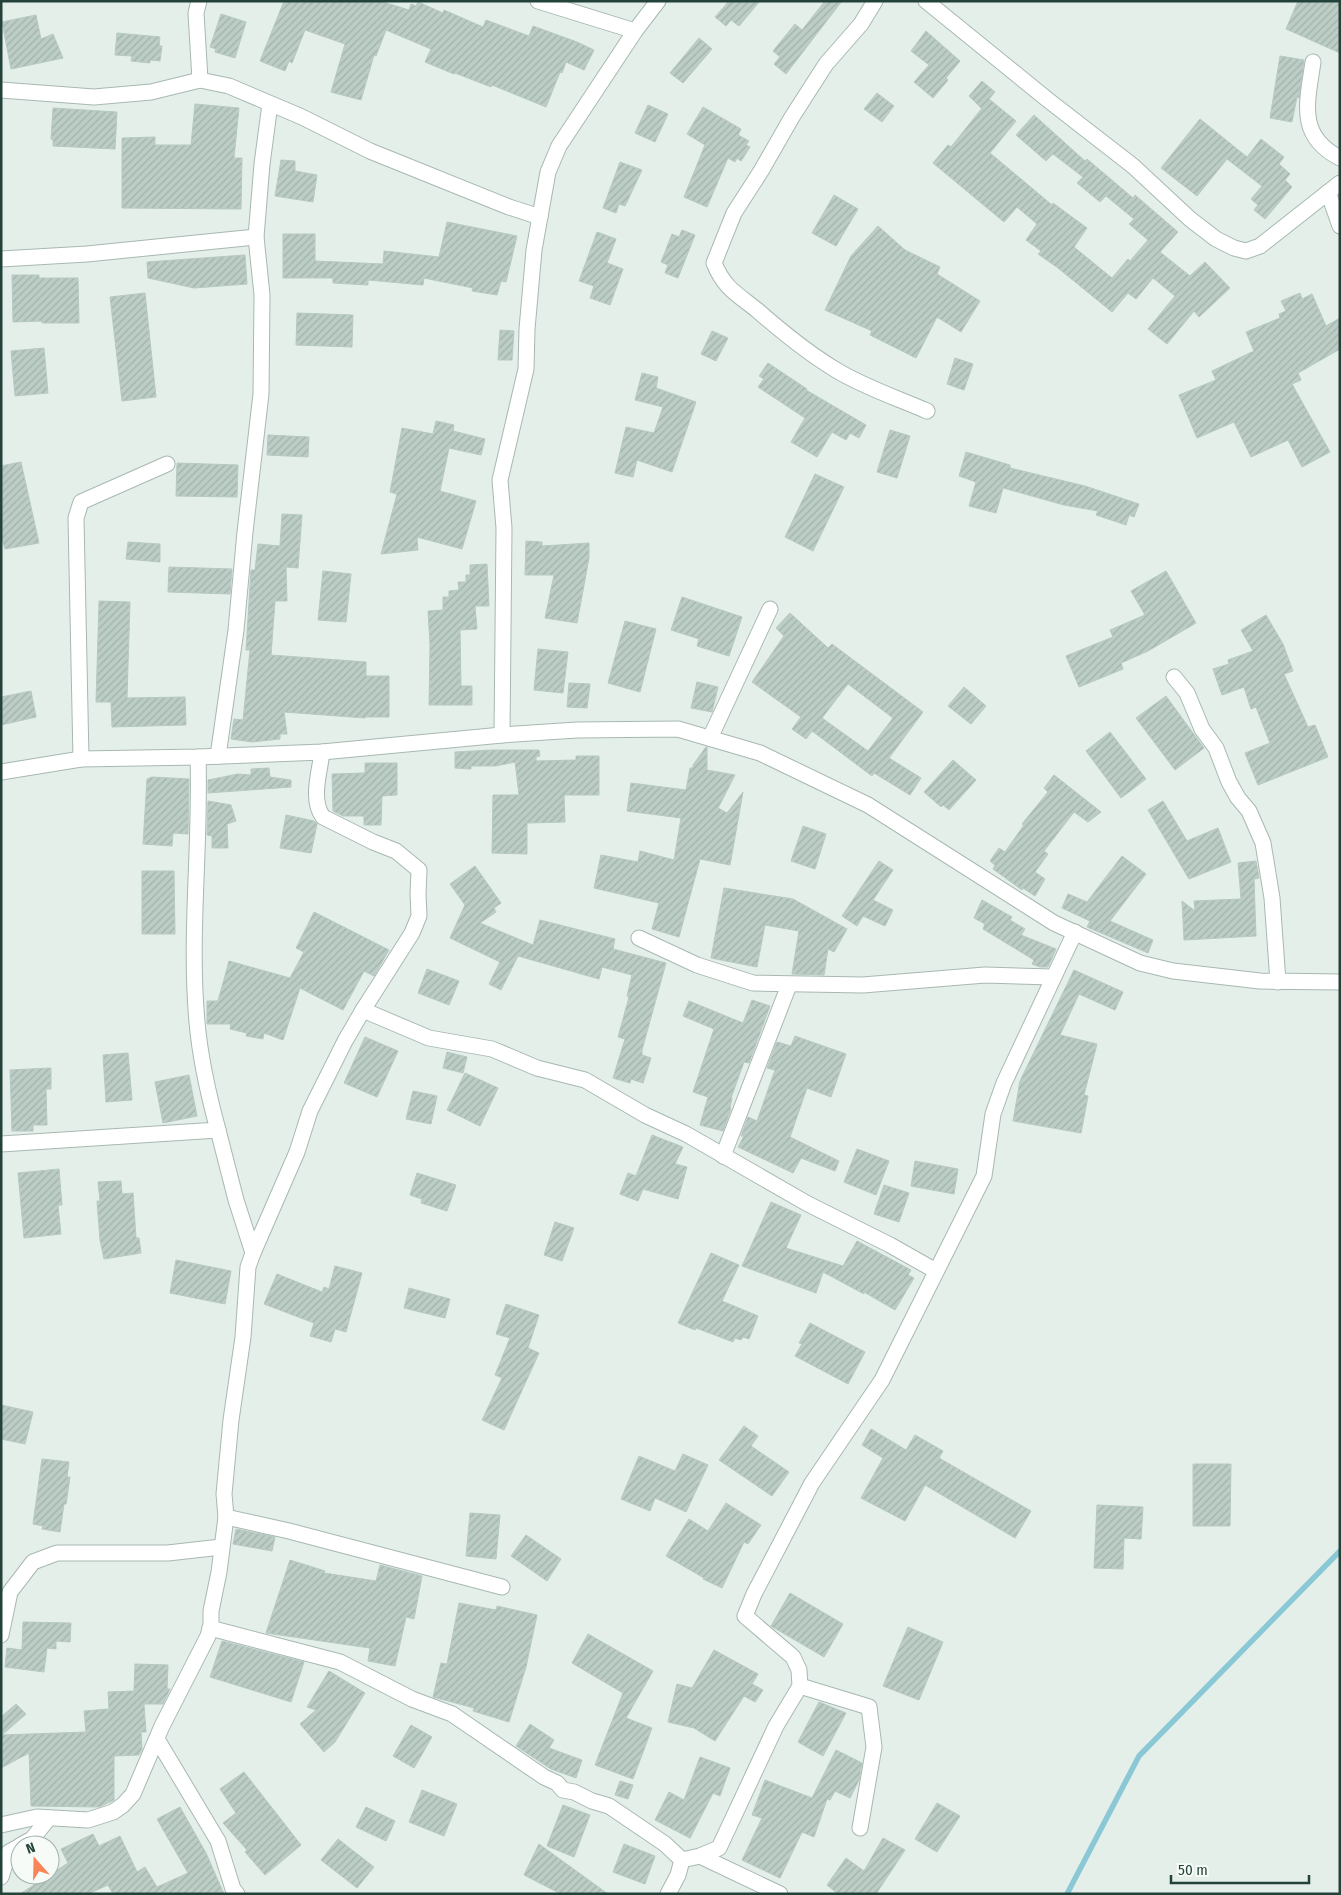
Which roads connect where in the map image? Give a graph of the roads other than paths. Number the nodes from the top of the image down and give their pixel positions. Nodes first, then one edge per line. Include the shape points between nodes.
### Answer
1 (198, 1) edge
2 (538, 1) edge
3 (658, 1) edge
4 (875, 1) edge
5 (926, 1) edge
6 (634, 32) junction
7 (1313, 62) dead end
8 (200, 80) junction
9 (1, 90) edge
10 (270, 104) junction
11 (1340, 158) edge
12 (1334, 188) edge
13 (540, 217) junction
14 (1340, 226) edge
15 (256, 237) junction
16 (1, 259) edge
17 (927, 411) dead end
18 (167, 464) dead end
19 (770, 609) dead end
20 (1174, 677) dead end
21 (502, 735) junction
22 (710, 738) junction
23 (322, 752) junction
24 (218, 756) junction
25 (198, 757) junction
26 (81, 759) junction
27 (1, 772) edge
28 (1075, 932) junction
29 (639, 938) dead end
30 (1053, 977) junction
31 (1278, 982) junction
32 (1340, 982) edge
33 (789, 985) junction
34 (362, 1010) junction
35 (218, 1130) junction
36 (1, 1144) edge
37 (723, 1156) junction
38 (253, 1253) junction
39 (936, 1271) junction
40 (226, 1517) junction
41 (221, 1548) junction
42 (502, 1587) dead end
43 (6, 1592) edge
44 (210, 1628) junction
45 (1, 1635) edge
46 (800, 1686) junction
47 (157, 1739) junction
48 (49, 1818) junction
49 (1, 1825) edge
50 (860, 1828) dead end
51 (35, 1835) edge
52 (10, 1851) edge
53 (700, 1856) junction
54 (682, 1860) junction
55 (1, 1877) edge
56 (237, 1894) edge
57 (668, 1894) edge
58 (780, 1894) edge

1 - 8 street
2 - 6 street
3 - 6 street
4 - 17 street via 861,24 826,64 792,117 734,213 714,263 718,275 729,289 812,354 856,380
5 - 12 street via 1133,166 1190,219 1234,248 1246,251 1260,246
6 - 13 street via 559,146 548,172
7 - 11 street via 1307,106 1308,125 1322,147
8 - 9 street via 151,92 94,97
8 - 10 street via 229,86
10 - 13 street via 370,151
10 - 15 street
12 - 14 street
13 - 21 street via 534,250 526,369 500,480 504,528
15 - 16 street
15 - 24 street via 262,295 261,394 236,630
18 - 26 street via 81,502 76,518
19 - 22 street
20 - 31 street via 1187,693 1202,729 1216,748 1229,782 1249,811 1264,842
21 - 22 street via 577,730 678,730
21 - 23 street
22 - 28 street via 760,753 868,805
23 - 24 street
23 - 34 street via 316,800 323,817 396,850 420,870 419,916 412,933
24 - 25 street
25 - 26 street
25 - 35 street via 194,917 197,1023
26 - 27 street
28 - 30 street
28 - 31 street via 1140,963
29 - 33 street via 697,965 753,983
30 - 33 street via 985,975 863,984
30 - 39 street via 993,1114 984,1176
31 - 32 street
33 - 37 street
34 - 37 street via 429,1038 492,1049 537,1068 585,1080
34 - 38 street via 310,1111 286,1179
35 - 36 street
35 - 38 street
37 - 39 street
38 - 40 street via 248,1267 224,1494
39 - 46 street via 882,1380 812,1483 745,1616 793,1657 800,1670
40 - 41 street
40 - 42 street
41 - 43 street via 168,1553 57,1553 33,1562
41 - 44 street
43 - 45 street
44 - 47 street via 202,1651
44 - 54 street via 340,1662 412,1699 452,1714 563,1790 616,1810
46 - 50 street via 869,1707 874,1747
46 - 53 street via 776,1726 725,1838 719,1848
47 - 48 street via 133,1794 123,1805 88,1820
47 - 56 street via 218,1841
48 - 49 street
48 - 51 street
52 - 55 street
53 - 54 street
53 - 58 street
54 - 57 street

